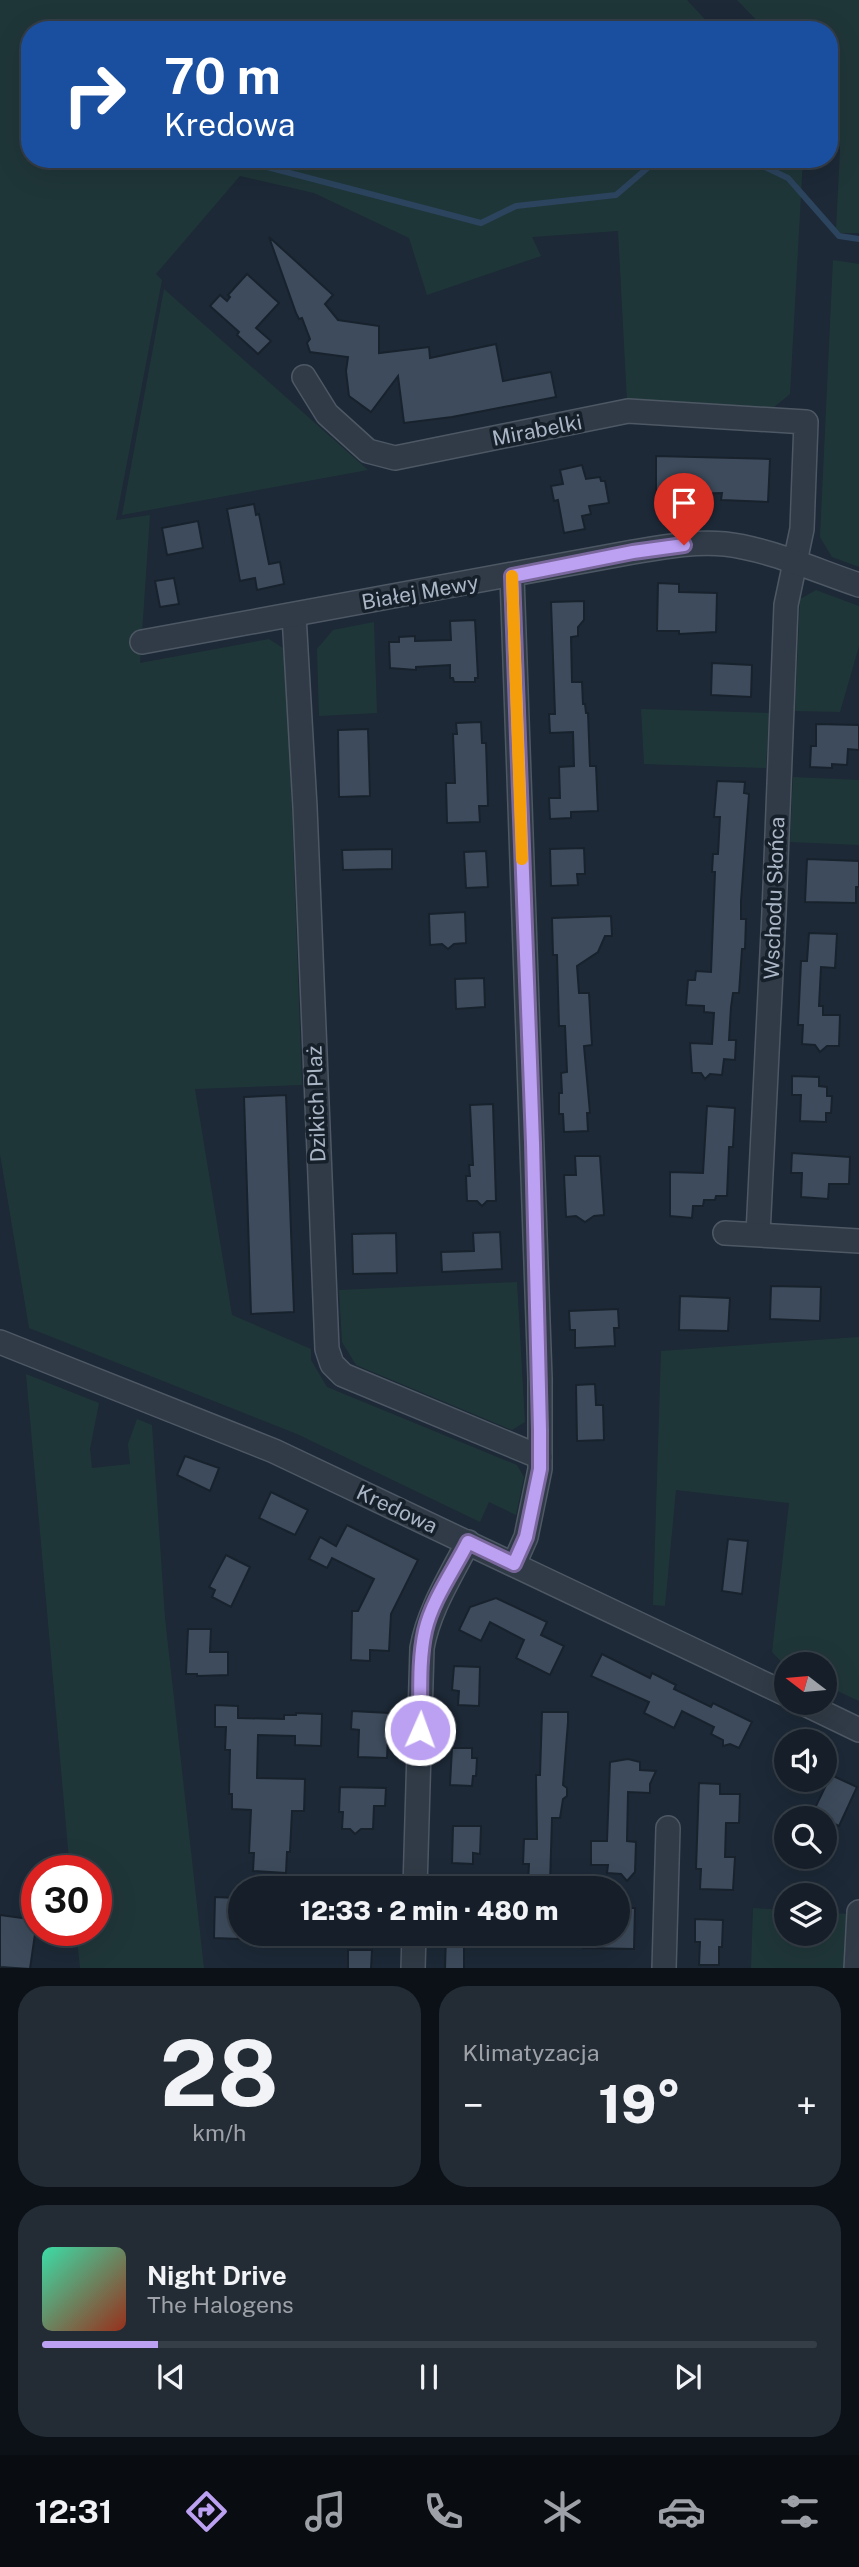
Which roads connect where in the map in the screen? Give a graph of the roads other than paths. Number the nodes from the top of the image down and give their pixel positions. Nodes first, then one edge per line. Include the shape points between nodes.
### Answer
1 (304, 377) dead end
2 (806, 422) joint
3 (794, 563) junction
4 (512, 576) junction
5 (859, 585) edge
6 (294, 614) junction
7 (142, 642) dead end
8 (725, 1233) dead end
9 (758, 1234) junction
10 (859, 1241) edge
11 (0, 1342) edge
12 (540, 1457) junction
13 (468, 1542) junction
14 (514, 1564) junction
15 (774, 1688) edge
16 (828, 1715) edge
17 (859, 1730) edge
18 (668, 1828) dead end
19 (415, 1876) edge
20 (859, 1912) edge
21 (414, 1946) edge
22 (857, 1963) edge
23 (414, 1968) edge
24 (664, 1968) edge

1 - 2 street, Mirabelki via 327,414 368,451 395,458 628,411
2 - 3 street, Wschodu Słońca via 802,530
3 - 4 street, Białej Mewy via 727,544 699,543
3 - 5 street, Białej Mewy
3 - 9 street, Wschodu Słońca via 786,605
4 - 6 street, Białej Mewy
4 - 12 street
6 - 7 street, Białej Mewy
6 - 12 street, Dzikich Plaż via 327,1349 332,1364 343,1375
8 - 9 street
9 - 10 street
11 - 13 street, Kredowa via 274,1451
12 - 14 street via 526,1537
13 - 14 street, Kredowa
13 - 19 street via 433,1610 422,1648
14 - 15 street, Kredowa
16 - 17 street
18 - 24 street
20 - 22 street
21 - 23 street

